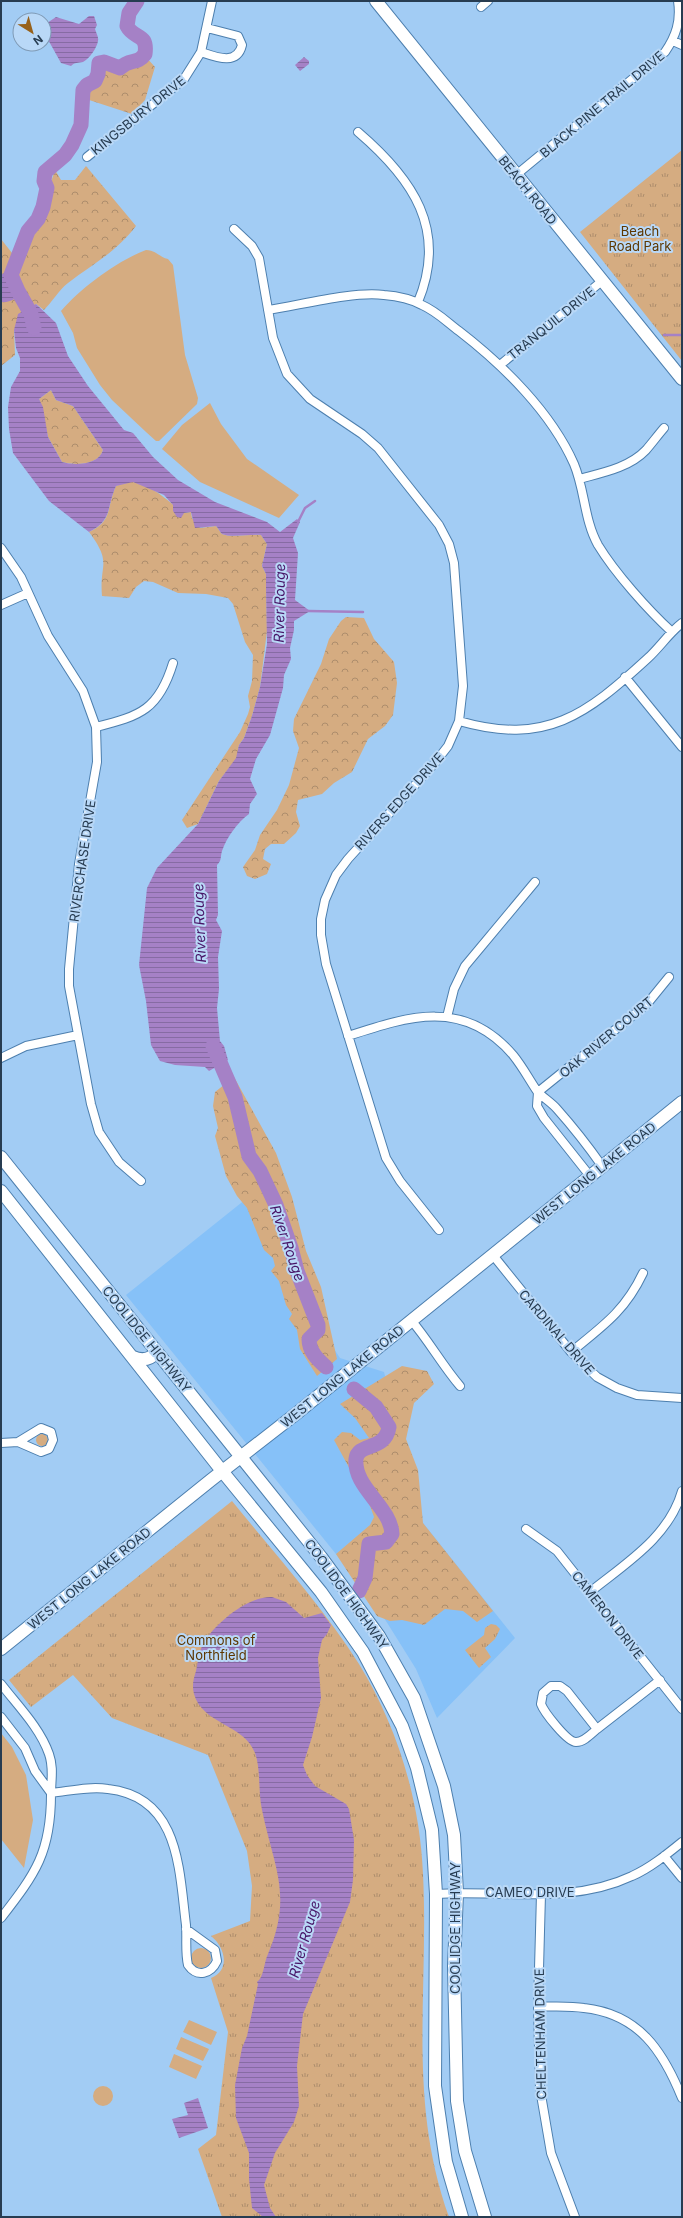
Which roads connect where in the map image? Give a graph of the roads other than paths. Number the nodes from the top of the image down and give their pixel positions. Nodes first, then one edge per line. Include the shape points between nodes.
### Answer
1 (212, 1) edge
2 (376, 1) edge
3 (488, 1) edge
4 (678, 1) edge
5 (481, 7) dead end
6 (681, 11) edge
7 (207, 28) junction
8 (673, 41) junction
9 (682, 45) edge
10 (201, 52) junction
11 (358, 132) dead end
12 (87, 157) dead end
13 (516, 175) junction
14 (234, 230) dead end
15 (602, 281) junction
16 (418, 302) junction
17 (268, 310) junction
18 (500, 365) junction
19 (682, 379) edge
20 (664, 428) dead end
21 (579, 479) junction
22 (1, 548) edge
23 (28, 593) junction
24 (1, 604) edge
25 (682, 623) edge
26 (672, 632) junction
27 (173, 663) dead end
28 (625, 677) junction
29 (459, 721) junction
30 (96, 727) junction
31 (682, 747) edge
32 (535, 882) dead end
33 (669, 977) dead end
34 (447, 1017) junction
35 (78, 1035) junction
36 (348, 1036) junction
37 (1, 1058) edge
38 (538, 1092) junction
39 (682, 1102) edge
40 (1, 1157) edge
41 (602, 1166) junction
42 (590, 1176) junction
43 (141, 1180) dead end
44 (1, 1191) edge
45 (439, 1230) dead end
46 (492, 1254) junction
47 (643, 1273) dead end
48 (412, 1320) junction
49 (157, 1352) junction
50 (571, 1352) junction
51 (134, 1357) junction
52 (178, 1379) junction
53 (152, 1380) junction
54 (460, 1386) dead end
55 (682, 1398) edge
56 (18, 1442) dead end
57 (1, 1443) edge
58 (241, 1457) junction
59 (222, 1471) junction
60 (682, 1490) edge
61 (526, 1529) dead end
62 (324, 1561) junction
63 (303, 1569) junction
64 (342, 1585) junction
65 (321, 1592) junction
66 (590, 1592) junction
67 (1, 1649) edge
68 (660, 1680) junction
69 (1, 1684) edge
70 (682, 1709) edge
71 (1, 1717) edge
72 (597, 1730) junction
73 (51, 1793) junction
74 (682, 1842) edge
75 (664, 1856) junction
76 (682, 1878) edge
77 (457, 1892) junction
78 (436, 1894) junction
79 (541, 1894) junction
80 (1, 1918) edge
81 (186, 1929) junction
82 (538, 2006) junction
83 (682, 2098) edge
84 (462, 2217) edge
85 (485, 2217) edge
86 (575, 2217) edge

1 - 7 street, KINGSBURY DRIVE
2 - 13 main road, BEACH ROAD
3 - 5 street
4 - 6 street, BLACK PINE TRAIL DRIVE
6 - 8 street, BLACK PINE TRAIL DRIVE
7 - 10 street, KINGSBURY DRIVE
7 - 10 street via 238,36 242,45 237,55 229,59
8 - 9 street
8 - 13 street, BLACK PINE TRAIL DRIVE via 657,60
10 - 12 street, KINGSBURY DRIVE via 194,66 179,84
11 - 16 street via 383,154 404,180 416,197 424,216 430,256 426,280
13 - 15 main road, BEACH ROAD
14 - 17 street, RIVERS EDGE DRIVE via 252,246 259,258
15 - 18 street, TRANQUIL DRIVE
15 - 19 main road, BEACH ROAD
16 - 17 street via 372,294
16 - 18 street via 445,320
17 - 29 street, RIVERS EDGE DRIVE via 275,345 287,374 310,399 362,434 378,448 428,510 445,536 452,552 455,572 463,686
18 - 21 street via 557,434 570,456
20 - 21 street via 645,451 632,460 612,470
21 - 26 street via 589,522 598,544 649,609
22 - 23 street, RIVERCHASE DRIVE via 15,566
23 - 24 street
23 - 30 street, RIVERCHASE DRIVE via 48,636 83,691
25 - 26 street
26 - 28 street
27 - 30 street via 162,693 152,704 126,719
28 - 29 street via 580,712 550,726 519,730
28 - 31 street
29 - 36 street, RIVERS EDGE DRIVE via 442,754 344,864 325,900 321,935 326,964
30 - 35 street, RIVERCHASE DRIVE via 97,762 80,864 69,969 69,986
32 - 34 street via 465,966 454,989
33 - 38 street, OAK RIVER COURT via 647,1004
34 - 36 street via 410,1018
34 - 38 street via 476,1026 501,1043 519,1062
35 - 37 street via 26,1046
35 - 43 street, RIVERCHASE DRIVE via 99,1132 118,1162
36 - 45 street, RIVERS EDGE DRIVE via 386,1158 400,1181
38 - 41 street via 557,1109
38 - 42 street via 538,1106 544,1118
39 - 41 main road, WEST LONG LAKE ROAD
40 - 49 main road, COOLIDGE HIGHWAY
41 - 42 main road, WEST LONG LAKE ROAD
42 - 46 main road, WEST LONG LAKE ROAD
44 - 51 main road, COOLIDGE HIGHWAY
46 - 48 main road, WEST LONG LAKE ROAD
46 - 50 street, CARDINAL DRIVE
47 - 50 street via 620,1311
48 - 54 street
48 - 58 main road, WEST LONG LAKE ROAD
49 - 51 main road via 145,1360
49 - 52 main road, COOLIDGE HIGHWAY
50 - 55 street, CARDINAL DRIVE via 593,1374 617,1388 648,1397
51 - 53 main road, COOLIDGE HIGHWAY
52 - 53 main road via 164,1374
52 - 58 main road, COOLIDGE HIGHWAY
53 - 59 main road, COOLIDGE HIGHWAY
56 - 57 street
58 - 59 main road, WEST LONG LAKE ROAD
58 - 62 main road, COOLIDGE HIGHWAY
59 - 63 main road, COOLIDGE HIGHWAY
59 - 67 main road, WEST LONG LAKE ROAD
60 - 66 street via 676,1508 662,1532
61 - 66 street, CAMERON DRIVE via 558,1551
62 - 63 main road via 314,1572
62 - 64 main road, COOLIDGE HIGHWAY
63 - 65 main road, COOLIDGE HIGHWAY
64 - 65 main road via 331,1583
64 - 77 main road, COOLIDGE HIGHWAY via 379,1636 414,1698 444,1786 454,1836
65 - 78 main road, COOLIDGE HIGHWAY via 363,1652 402,1726 429,1810 435,1852
66 - 68 street, CAMERON DRIVE
68 - 70 street, CAMERON DRIVE
68 - 72 street
69 - 73 street via 46,1748 52,1766
71 - 73 street via 25,1748 35,1771
72 - 72 street via 563,1688 552,1686 542,1693 543,1707 567,1738 575,1742 581,1741
73 - 80 street via 49,1829 42,1856 29,1880
73 - 81 street via 101,1788 117,1790 139,1799 155,1812 169,1831 176,1849
74 - 75 street, CAMEO DRIVE
75 - 76 street
75 - 79 street, CAMEO DRIVE via 632,1876 604,1887 571,1893
77 - 78 street, CAMEO DRIVE
77 - 79 street, CAMEO DRIVE
77 - 85 main road, COOLIDGE HIGHWAY via 454,1966 457,2101 465,2151
78 - 84 main road, COOLIDGE HIGHWAY via 435,2086 446,2162
79 - 82 street, CHELTENHAM DRIVE
81 - 81 street via 188,1965 197,1972 206,1973 217,1961 214,1950
82 - 83 street via 585,2008 608,2013 628,2022 645,2035 661,2053
82 - 86 street, CHELTENHAM DRIVE via 542,2111 551,2154

